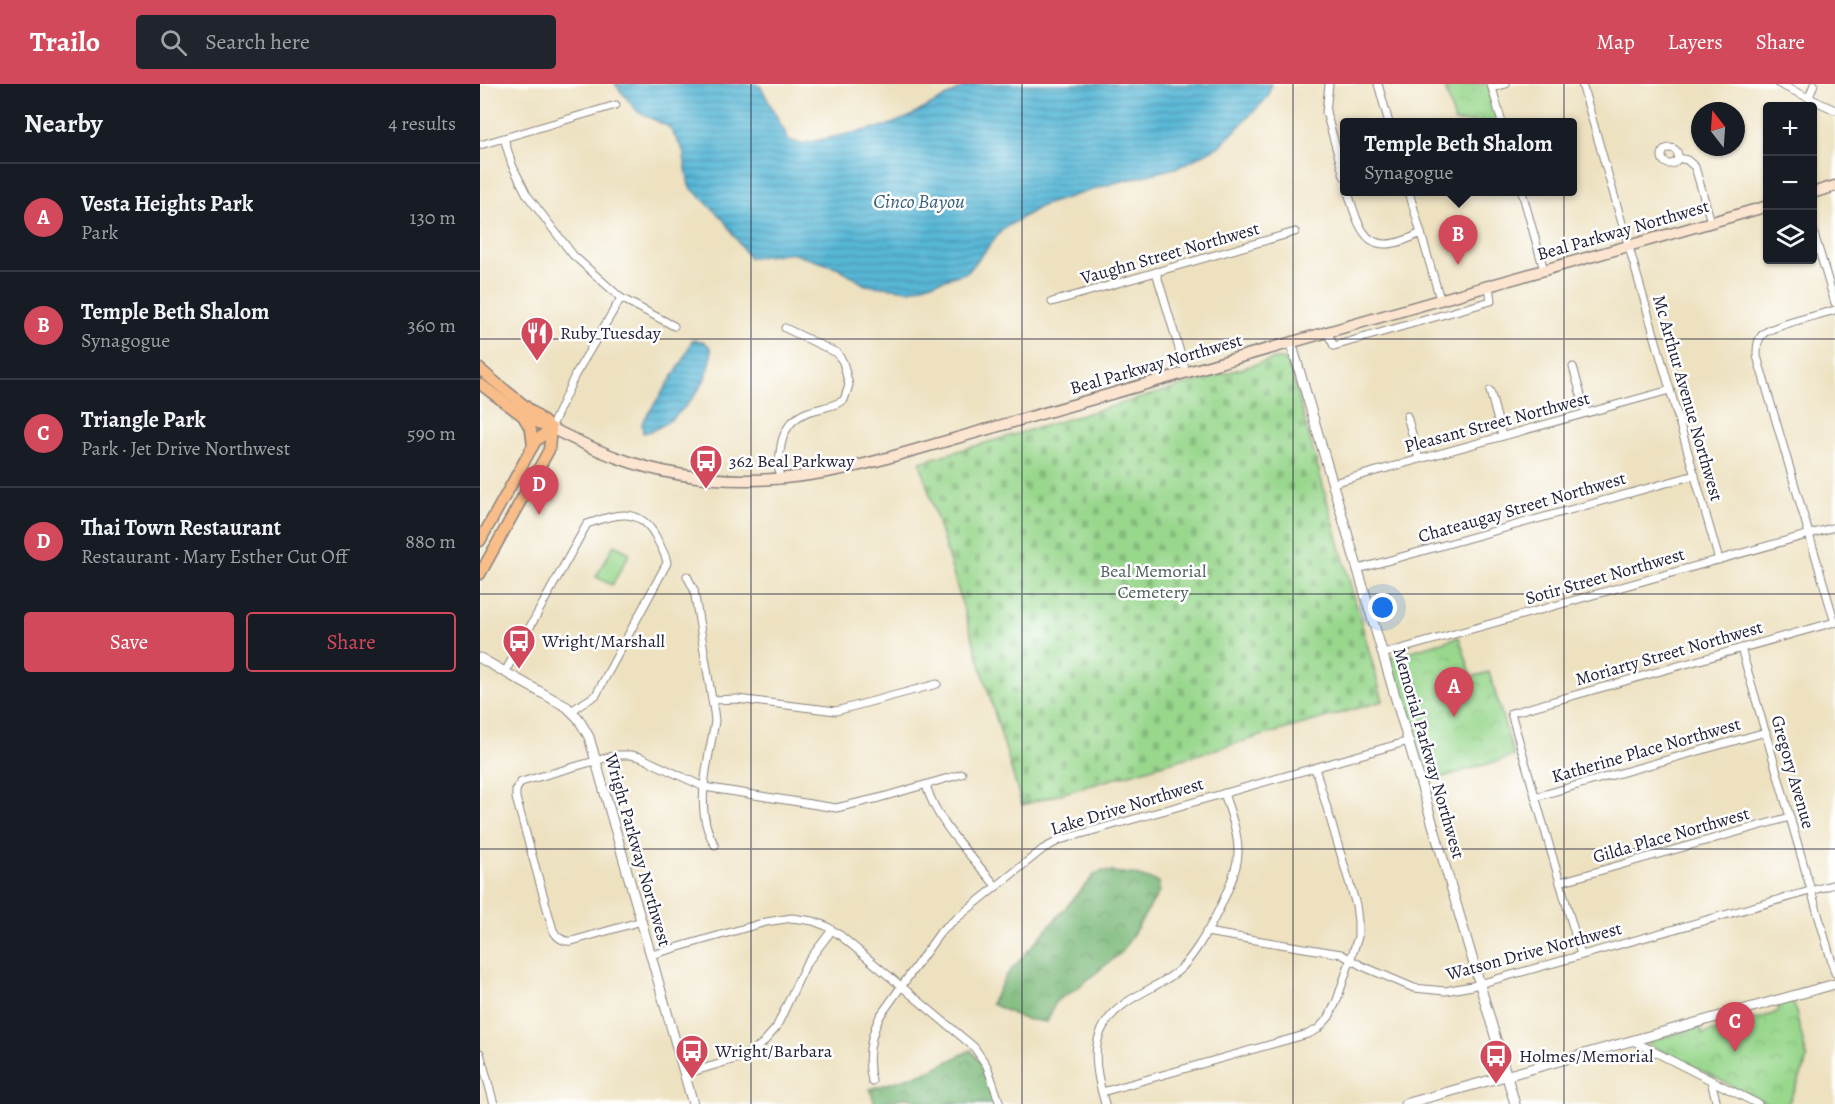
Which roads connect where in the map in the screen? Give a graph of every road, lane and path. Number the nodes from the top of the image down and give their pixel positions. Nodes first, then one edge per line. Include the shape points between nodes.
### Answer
1 (1329, 84) edge
2 (1378, 84) edge
3 (1506, 84) edge
4 (1582, 84) edge
5 (1779, 84) edge
6 (1814, 84) edge
7 (1491, 86) edge
8 (1809, 98) junction
9 (616, 105) dead end
10 (1835, 110) edge
11 (1388, 118) edge
12 (1501, 118) edge
13 (504, 138) junction
14 (480, 145) edge
15 (1678, 158) dead end
16 (1340, 162) edge
17 (1835, 186) edge
18 (1817, 191) edge
19 (1349, 196) edge
20 (1410, 196) edge
21 (1523, 196) edge
22 (1763, 207) edge
23 (1711, 222) junction
24 (1295, 232) dead end
25 (1421, 233) junction
26 (1371, 241) junction
27 (1817, 244) edge
28 (1628, 246) junction
29 (1366, 248) dead end
30 (1544, 270) junction
31 (1156, 272) junction
32 (1489, 286) junction
33 (621, 298) junction
34 (1440, 299) junction
35 (1052, 302) dead end
36 (1835, 303) edge
37 (1835, 310) edge
38 (674, 326) dead end
39 (785, 328) dead end
40 (1327, 332) junction
41 (1291, 342) junction
42 (1573, 367) dead end
43 (480, 369) edge
44 (1186, 372) junction
45 (480, 384) edge
46 (1670, 390) junction
47 (1490, 392) dead end
48 (1586, 413) junction
49 (523, 416) junction
50 (1407, 416) dead end
51 (551, 428) junction
52 (1503, 436) junction
53 (533, 446) junction
54 (1419, 459) junction
55 (1695, 475) junction
56 (779, 480) junction
57 (1333, 483) junction
58 (1835, 527) edge
59 (1809, 534) junction
60 (480, 542) edge
61 (1719, 560) junction
62 (1358, 569) junction
63 (480, 574) edge
64 (687, 576) dead end
65 (1835, 622) edge
66 (1741, 648) junction
67 (1383, 654) junction
68 (480, 658) edge
69 (505, 672) junction
70 (937, 684) dead end
71 (713, 700) junction
72 (571, 711) junction
73 (1766, 732) junction
74 (1408, 741) junction
75 (596, 759) junction
76 (1315, 768) junction
77 (962, 774) dead end
78 (926, 785) junction
79 (704, 788) junction
80 (1224, 794) junction
81 (1535, 797) junction
82 (1790, 817) junction
83 (715, 845) dead end
84 (1560, 882) junction
85 (1835, 884) edge
86 (996, 886) junction
87 (1811, 891) junction
88 (642, 921) junction
89 (832, 930) junction
90 (1206, 932) junction
91 (651, 955) junction
92 (1581, 955) junction
93 (1351, 960) junction
94 (1835, 973) edge
95 (1480, 983) junction
96 (1835, 984) edge
97 (901, 986) junction
98 (1633, 1041) junction
99 (480, 1053) edge
100 (685, 1074) junction
101 (1507, 1076) junction
102 (1711, 1080) junction
103 (872, 1081) dead end
104 (1102, 1092) junction
105 (494, 1104) edge
106 (693, 1104) edge
107 (1000, 1104) edge
108 (1105, 1104) edge
109 (1405, 1104) edge
110 (1515, 1104) edge
111 (1717, 1104) edge
112 (1758, 1104) edge

1 - 16 street via 1326,112
2 - 11 street
3 - 7 street
4 - 28 street, Mc Arthur Avenue Northwest
5 - 8 street
6 - 8 street
7 - 12 street
8 - 10 street
9 - 13 street
13 - 14 street
13 - 33 street via 516,176 546,222 584,267
15 - 23 street via 1695,167
17 - 18 main road
19 - 26 street via 1359,226
20 - 25 street
21 - 30 street
22 - 23 main road, Beal Parkway Northwest
23 - 28 main road, Beal Parkway Northwest
24 - 31 street, Vaughn Street Northwest
25 - 26 street via 1392,243
25 - 34 street
26 - 29 street
27 - 36 street
28 - 30 main road, Beal Parkway Northwest
28 - 46 street, Mc Arthur Avenue Northwest
30 - 32 main road, Beal Parkway Northwest
31 - 35 street, Vaughn Street Northwest
31 - 44 street
32 - 34 main road, Beal Parkway Northwest
32 - 40 street via 1491,301 1334,346
33 - 38 street
33 - 51 street via 575,375
34 - 40 main road, Beal Parkway Northwest
37 - 59 street via 1767,331 1757,348
39 - 56 street via 837,353 849,391 844,400 800,416 787,428 780,444
40 - 41 main road, Beal Parkway Northwest
41 - 44 main road, Beal Parkway Northwest
41 - 57 street, Memorial Parkway Northwest
42 - 48 street
43 - 51 main road, Beal Parkway Northwest
44 - 56 main road, Beal Parkway Northwest via 846,470
45 - 49 main road, Beal Parkway Northwest
46 - 48 street, Pleasant Street Northwest
46 - 55 street, Mc Arthur Avenue Northwest
47 - 52 street
48 - 52 street, Pleasant Street Northwest
49 - 51 main road, Beal Parkway Northwest
49 - 53 main road via 531,430
50 - 54 street
51 - 53 main road
51 - 56 main road, Beal Parkway Northwest via 618,458 661,470 706,478
51 - 63 main road via 549,450
52 - 54 street, Pleasant Street Northwest
53 - 60 main road
54 - 57 street, Pleasant Street Northwest
55 - 61 street, Mc Arthur Avenue Northwest
55 - 62 street, Chateaugay Street Northwest
57 - 62 street, Memorial Parkway Northwest
58 - 59 street, Sotir Street Northwest
59 - 61 street, Sotir Street Northwest
59 - 65 street
61 - 67 street, Sotir Street Northwest
62 - 67 street, Memorial Parkway Northwest
64 - 71 street via 694,590
65 - 66 street, Moriarty Street Northwest
66 - 73 street, Gregory Avenue
66 - 81 street, Moriarty Street Northwest via 1511,713
67 - 74 street, Memorial Parkway Northwest
68 - 69 street, Wright Parkway Northwest
69 - 72 street, Wright Parkway Northwest
69 - 72 street via 586,524 627,515 639,517 653,530 667,563 596,695
70 - 71 street via 836,711 737,699
71 - 79 street via 715,721
72 - 75 street, Wright Parkway Northwest via 585,729
73 - 81 street, Katherine Place Northwest
73 - 82 street, Gregory Avenue
74 - 76 street, Lake Drive Northwest
74 - 95 street, Memorial Parkway Northwest
75 - 79 street via 630,754
75 - 88 street, Wright Parkway Northwest
75 - 88 street via 525,780 516,790 547,908 555,934 568,941
76 - 80 street, Lake Drive Northwest
76 - 93 street via 1358,914 1358,937
77 - 78 street
78 - 79 street via 836,808
78 - 86 street via 941,818
79 - 83 street via 703,817
80 - 86 street, Lake Drive Northwest via 1060,840
80 - 90 street via 1236,831 1238,855 1234,875
81 - 84 street
82 - 84 street, Gilda Place Northwest
82 - 87 street, Gregory Avenue
84 - 92 street
85 - 87 street, Watson Drive Northwest
86 - 97 street, Lake Drive Northwest via 942,930
87 - 92 street, Watson Drive Northwest
87 - 94 street, Gregory Avenue
88 - 91 street, Wright Parkway Northwest
89 - 91 street via 806,919 782,919
89 - 97 street
89 - 100 street via 806,964 776,1028 761,1045 739,1058
90 - 93 street, Watson Drive Northwest via 1341,954
90 - 104 street via 1179,970 1127,1002 1105,1024 1096,1052
91 - 100 street, Wright Parkway Northwest
92 - 95 street, Watson Drive Northwest
93 - 95 street, Watson Drive Northwest via 1401,984 1424,990 1445,991
93 - 104 street via 1329,1017 1313,1032
95 - 101 street, Memorial Parkway Northwest
96 - 98 street
97 - 103 street, Lake Drive Northwest via 880,1016 872,1038
97 - 107 street via 978,1052 991,1074
98 - 101 street
98 - 102 street
99 - 105 street
100 - 106 street, Wright Parkway Northwest
101 - 109 street
101 - 110 street, Memorial Parkway Northwest
102 - 111 street
102 - 112 street
104 - 108 street

